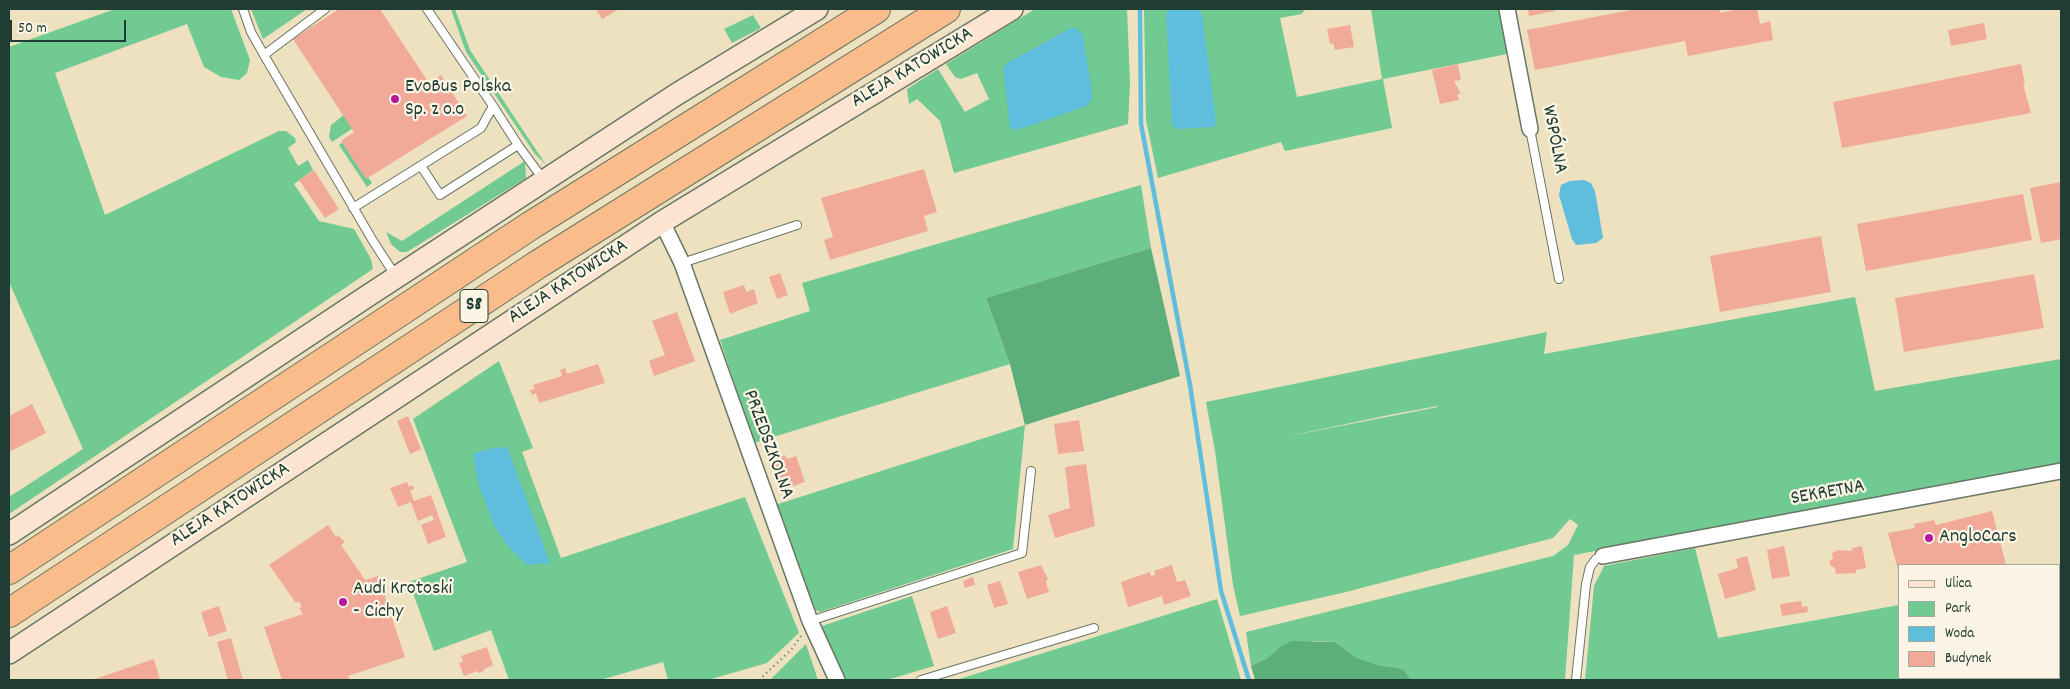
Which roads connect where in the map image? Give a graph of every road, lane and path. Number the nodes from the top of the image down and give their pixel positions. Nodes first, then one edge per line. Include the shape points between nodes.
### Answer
1 (243, 9) edge
2 (325, 9) edge
3 (427, 9) edge
4 (817, 9) edge
5 (876, 9) edge
6 (946, 9) edge
7 (1012, 9) edge
8 (1507, 9) edge
9 (264, 55) junction
10 (493, 106) junction
11 (1530, 129) joint
12 (518, 144) junction
13 (421, 166) junction
14 (545, 180) junction
15 (354, 208) junction
16 (662, 222) junction
17 (797, 225) dead end
18 (682, 263) junction
19 (396, 277) junction
20 (1559, 279) dead end
21 (1031, 471) dead end
22 (2061, 471) edge
23 (9, 534) edge
24 (1603, 556) joint
25 (9, 570) edge
26 (9, 613) edge
27 (810, 621) junction
28 (1094, 628) dead end
29 (9, 652) edge
30 (759, 680) edge
31 (837, 680) edge
32 (922, 680) edge
33 (1576, 680) edge

1 - 9 lane
2 - 9 lane
3 - 10 lane
4 - 14 street via 677,94
5 - 25 highway, S8 via 530,226
6 - 26 highway, S8 via 537,264
7 - 16 street, ALEJA KATOWICKA
8 - 11 street, WSPÓLNA
9 - 15 lane
10 - 12 lane
10 - 13 lane via 481,128
11 - 20 lane, WSPÓLNA
12 - 13 lane via 440,195
12 - 14 lane
13 - 15 lane
14 - 19 street
15 - 19 lane
16 - 18 street, PRZEDSZKOLNA
16 - 29 street, ALEJA KATOWICKA
17 - 18 lane
18 - 27 street, PRZEDSZKOLNA
19 - 23 street
21 - 27 lane via 1022,553
22 - 24 street, SEKRETNA
24 - 33 lane via 1590,567 1586,584
27 - 30 path via 791,650
27 - 31 street, PRZEDSZKOLNA
28 - 32 lane

